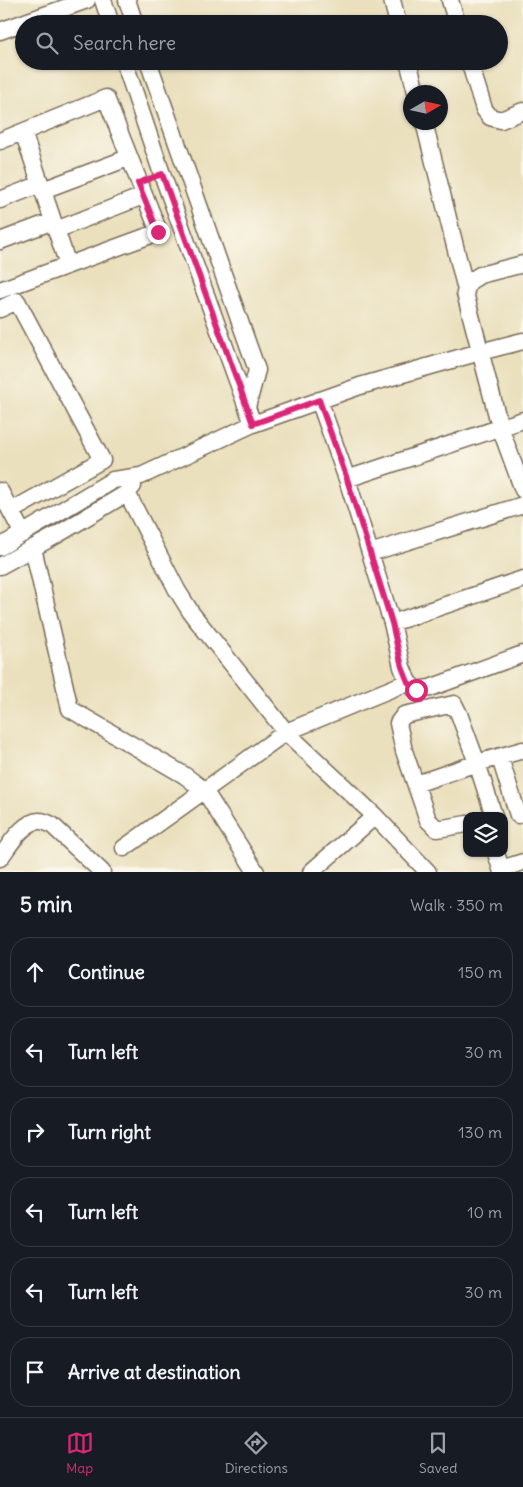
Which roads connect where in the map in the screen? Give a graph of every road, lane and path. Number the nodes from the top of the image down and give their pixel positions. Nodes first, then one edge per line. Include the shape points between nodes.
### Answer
1 (87, 0) edge
2 (104, 0) edge
3 (117, 0) edge
4 (127, 0) edge
5 (392, 0) edge
6 (450, 0) edge
7 (45, 15) edge
8 (108, 15) edge
9 (132, 15) edge
10 (396, 15) edge
11 (455, 15) edge
12 (15, 26) edge
13 (0, 31) edge
14 (127, 70) edge
15 (151, 70) edge
16 (410, 70) edge
17 (472, 70) edge
18 (414, 85) edge
19 (523, 111) edge
20 (426, 130) edge
21 (23, 132) junction
22 (0, 142) edge
23 (178, 149) junction
24 (156, 157) junction
25 (130, 162) junction
26 (184, 167) junction
27 (162, 174) junction
28 (42, 187) junction
29 (141, 189) junction
30 (0, 200) edge
31 (55, 226) junction
32 (206, 227) junction
33 (184, 235) junction
34 (0, 241) edge
35 (523, 264) edge
36 (68, 265) junction
37 (0, 290) edge
38 (466, 290) junction
39 (0, 309) edge
40 (523, 341) edge
41 (480, 352) junction
42 (319, 400) junction
43 (247, 407) junction
44 (523, 420) edge
45 (253, 424) junction
46 (500, 427) junction
47 (141, 476) junction
48 (70, 478) junction
49 (347, 479) junction
50 (0, 490) edge
51 (523, 490) edge
52 (127, 493) junction
53 (82, 499) junction
54 (523, 505) edge
55 (11, 511) junction
56 (23, 534) junction
57 (0, 547) edge
58 (33, 548) junction
59 (370, 553) junction
60 (0, 566) edge
61 (523, 579) edge
62 (392, 623) junction
63 (523, 654) edge
64 (408, 682) junction
65 (286, 732) junction
66 (523, 750) edge
67 (500, 758) junction
68 (477, 763) junction
69 (416, 784) junction
70 (204, 790) junction
71 (493, 812) edge
72 (375, 816) junction
73 (515, 816) edge
74 (463, 825) edge
75 (124, 848) dead end
76 (497, 857) edge
77 (0, 858) edge
78 (523, 862) edge
79 (501, 871) edge
80 (102, 872) edge
81 (256, 872) edge
82 (311, 872) edge
83 (428, 872) edge

1 - 7 street
2 - 3 street
2 - 8 street
4 - 9 street
5 - 10 street
6 - 11 street
12 - 13 street
14 - 24 street
15 - 23 street
16 - 18 street
17 - 19 street via 490,118 501,120
20 - 38 street
21 - 22 street
21 - 25 street via 106,98
21 - 28 street
23 - 24 street
23 - 26 street
24 - 25 street
24 - 27 street
25 - 28 street
25 - 29 street
26 - 27 street
26 - 32 street
27 - 29 street
27 - 33 street
28 - 30 street
28 - 31 street
29 - 31 street
29 - 36 street via 158,232
31 - 34 street
31 - 36 street
32 - 33 street
32 - 43 street via 256,370
33 - 43 street
35 - 38 street via 480,275 469,282
36 - 37 street
38 - 41 street
39 - 48 street via 17,301 102,460
40 - 41 street
41 - 42 street
41 - 46 street
42 - 45 street
42 - 49 street
43 - 45 street
44 - 46 street
45 - 47 street
46 - 49 street
46 - 51 street
47 - 52 street
47 - 53 street via 113,480
48 - 53 street
48 - 55 street
49 - 59 street
50 - 55 street
52 - 58 street
52 - 65 street via 192,614
53 - 56 street
54 - 59 street
55 - 56 street
56 - 57 street
58 - 60 street
58 - 70 street via 70,709
59 - 62 street
61 - 62 street
62 - 64 street
63 - 64 street via 430,688 416,690
64 - 65 street
65 - 70 street
65 - 72 street
66 - 67 street
67 - 68 street
67 - 73 street
68 - 69 street
68 - 69 street via 454,704 404,715 398,723
68 - 71 street
69 - 74 street via 428,820 437,829
70 - 75 street
70 - 81 street
72 - 82 street
72 - 83 street
76 - 79 street
77 - 80 street via 35,816 52,825
78 - 79 street

